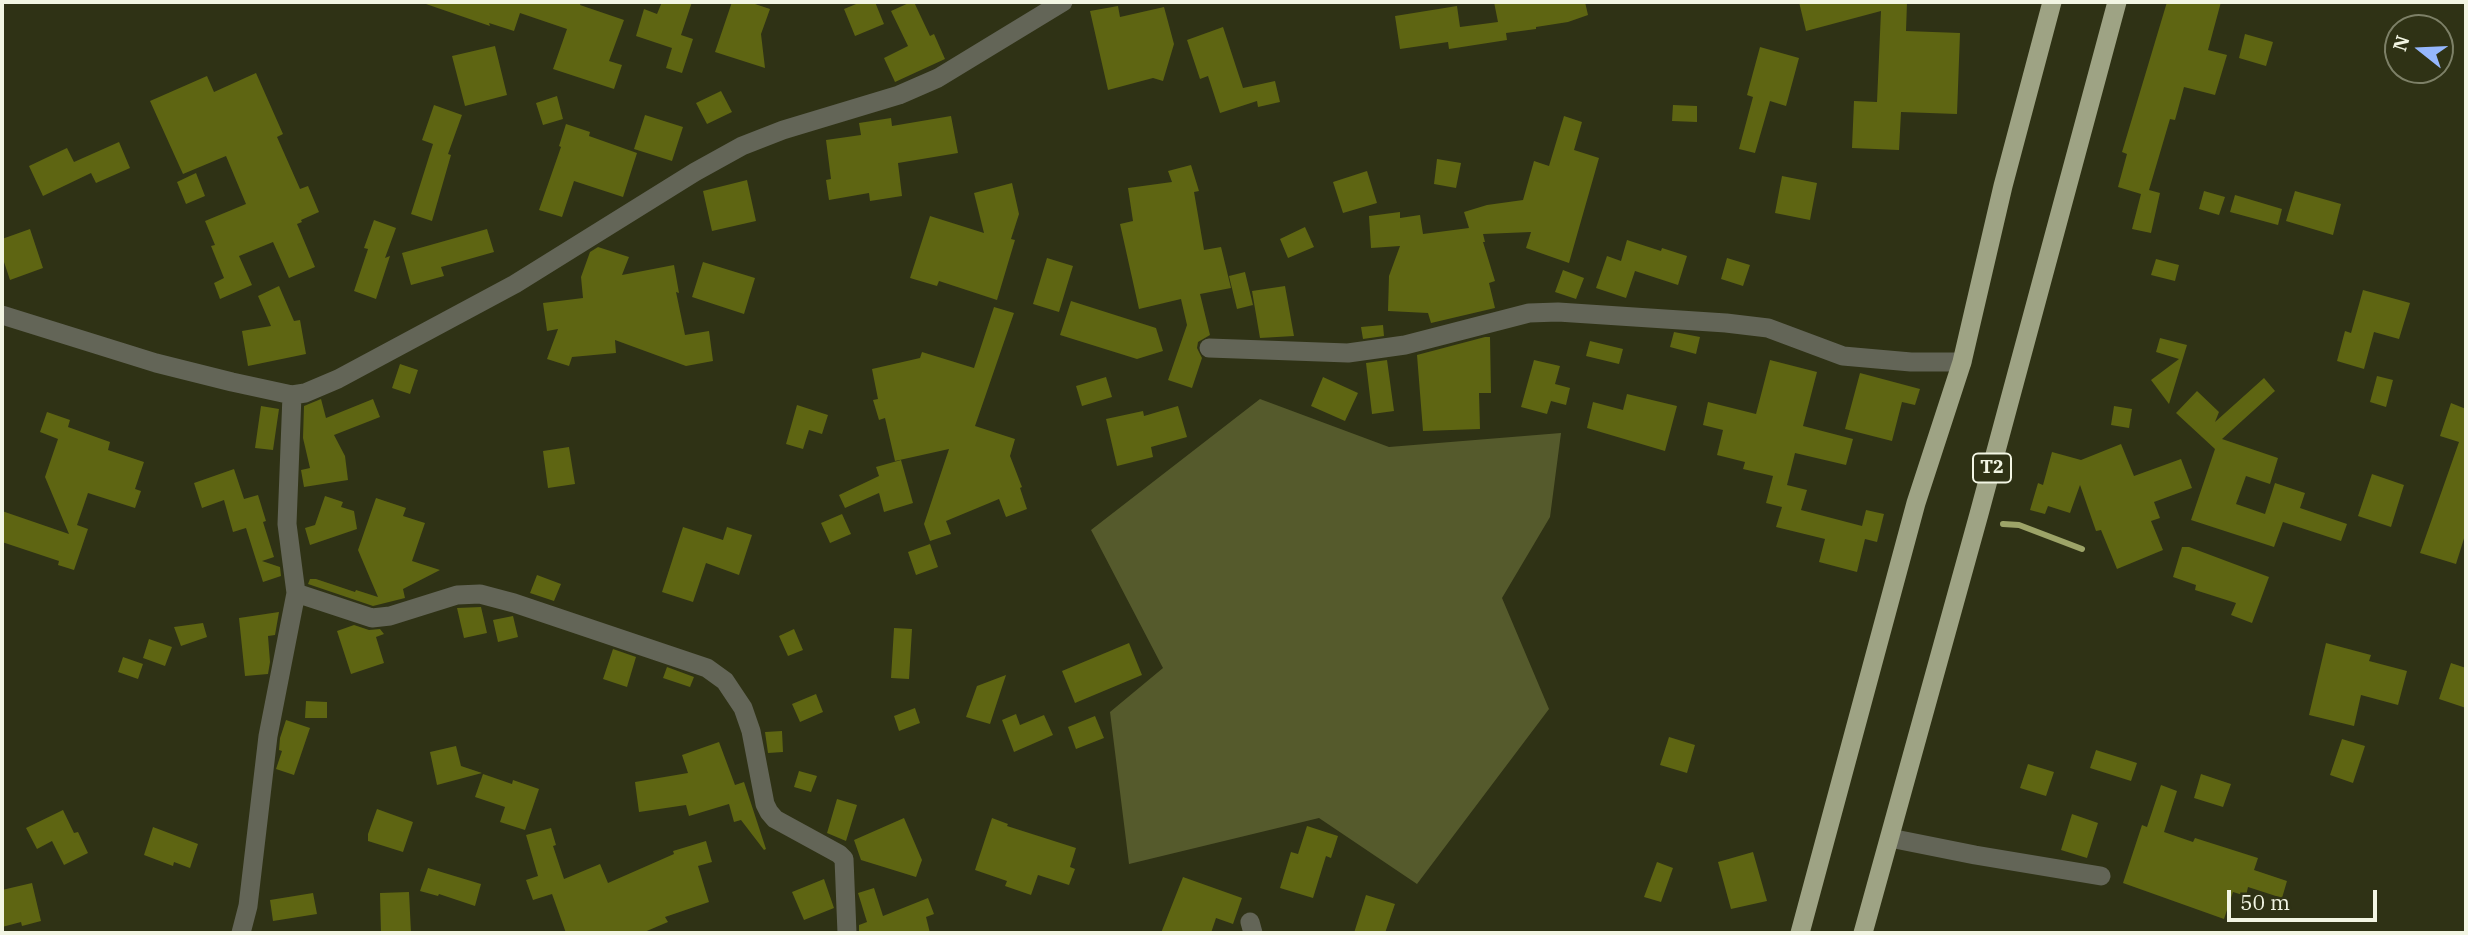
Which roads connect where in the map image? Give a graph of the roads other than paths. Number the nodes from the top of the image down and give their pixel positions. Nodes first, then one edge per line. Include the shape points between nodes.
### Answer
1 (1063, 2) edge
2 (2052, 2) edge
3 (2117, 2) edge
4 (2, 315) edge
5 (1209, 348) dead end
6 (1962, 362) junction
7 (292, 395) junction
8 (296, 593) junction
9 (1889, 838) junction
10 (2101, 876) dead end
11 (241, 933) edge
12 (847, 933) edge
13 (1801, 933) edge
14 (1863, 933) edge

1 - 7 street via 938,78 742,146 482,302 338,379
2 - 6 highway
3 - 9 highway, T2
4 - 7 street via 156,363
5 - 6 street via 1348,354 1405,345 1529,313 1558,312 1768,328 1843,356
6 - 13 highway via 1916,503
7 - 8 street via 287,524
8 - 11 street via 268,736
8 - 12 street via 372,618 457,595 480,594 707,668 725,681 743,708 769,812 844,859
9 - 10 street
9 - 14 highway, T2

